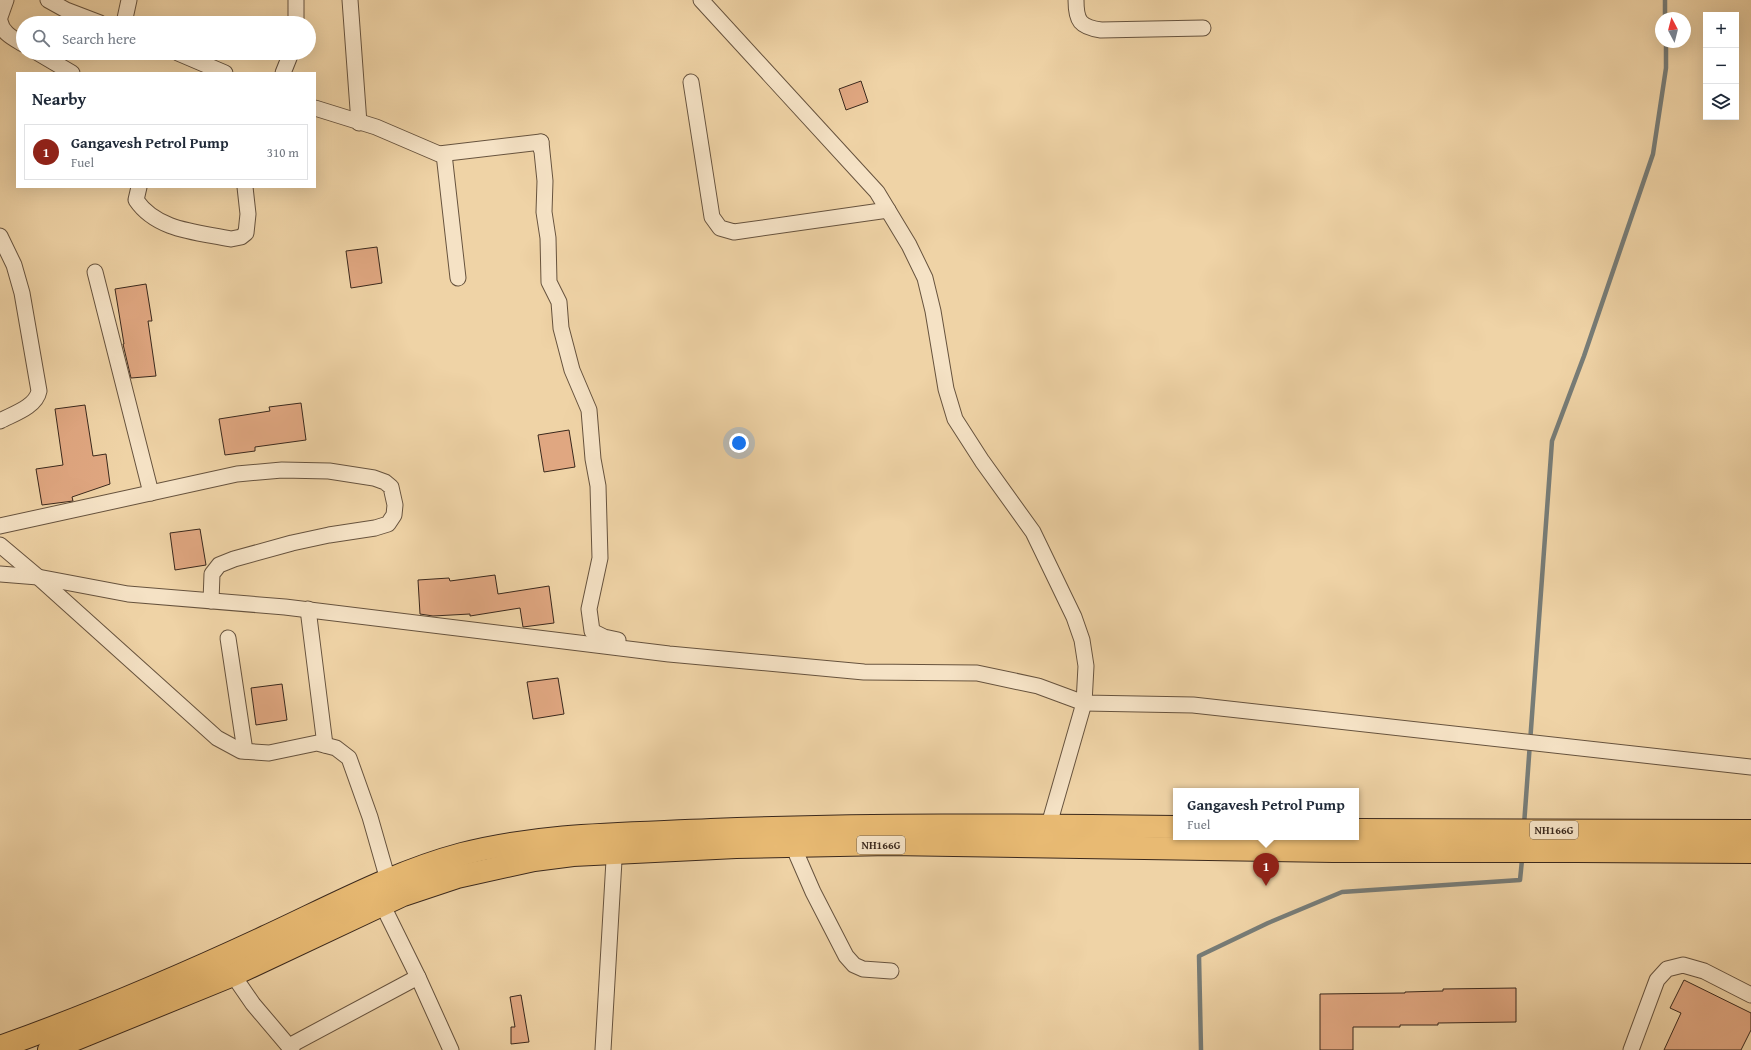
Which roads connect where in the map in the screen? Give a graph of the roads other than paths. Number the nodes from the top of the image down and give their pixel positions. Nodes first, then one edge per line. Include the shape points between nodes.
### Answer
1 (6, 0) edge
2 (48, 0) edge
3 (129, 0) edge
4 (296, 0) edge
5 (350, 0) edge
6 (701, 0) edge
7 (1076, 0) edge
8 (82, 16) edge
9 (126, 16) edge
10 (296, 16) edge
11 (0, 17) edge
12 (0, 21) edge
13 (1203, 28) dead end
14 (16, 40) edge
15 (50, 60) edge
16 (194, 60) edge
17 (288, 60) edge
18 (70, 72) edge
19 (223, 72) edge
20 (283, 72) edge
21 (691, 82) dead end
22 (316, 108) edge
23 (359, 122) junction
24 (444, 154) junction
25 (139, 188) edge
26 (245, 188) edge
27 (888, 210) junction
28 (0, 236) edge
29 (95, 272) dead end
30 (458, 278) dead end
31 (0, 421) edge
32 (151, 493) junction
33 (0, 526) edge
34 (0, 545) edge
35 (0, 574) edge
36 (38, 577) junction
37 (211, 601) junction
38 (308, 609) junction
39 (228, 638) dead end
40 (669, 654) junction
41 (1084, 703) junction
42 (325, 745) junction
43 (245, 751) junction
44 (1751, 767) edge
45 (1048, 825) junction
46 (1173, 827) edge
47 (1359, 830) edge
48 (1751, 831) edge
49 (615, 843) junction
50 (793, 846) junction
51 (1044, 848) junction
52 (1751, 852) edge
53 (388, 880) junction
54 (382, 904) junction
55 (891, 971) dead end
56 (233, 975) junction
57 (418, 977) junction
58 (1751, 995) edge
59 (0, 1047) edge
60 (290, 1048) edge
61 (49, 1050) edge
62 (452, 1050) edge
63 (603, 1050) edge
64 (1631, 1050) edge

1 - 11 street
2 - 8 street
3 - 9 street
4 - 10 street
5 - 23 street
6 - 27 street via 877,192
7 - 13 street via 1077,16 1088,28
12 - 14 street via 1,27
15 - 18 street
16 - 19 street
17 - 20 street
21 - 27 street via 712,217 720,228 734,232
22 - 23 street
23 - 24 street via 432,152
24 - 30 street
24 - 40 street via 541,146 545,181 544,212 548,238 548,282 559,302 563,334 572,370 589,410 598,486 600,558 589,609 592,631 604,637 652,646
25 - 26 street via 136,200 142,208 168,226 231,238 241,237 246,233 248,214
27 - 41 street via 925,278 946,389 955,419 1033,532 1074,617 1082,640 1086,666
28 - 31 street via 14,265 22,293 39,391 31,405
29 - 32 street
32 - 33 street
32 - 37 street via 237,474 282,470 329,471 367,477 385,482 391,487 395,505 394,515 388,524 329,534 219,565 212,574
34 - 36 street
35 - 36 street
36 - 37 street via 128,594
36 - 43 street via 217,738
37 - 38 street
38 - 40 street
38 - 42 street
39 - 43 street
40 - 41 street via 864,672 977,673 1038,686
41 - 44 street via 1193,705
41 - 45 street
42 - 43 street via 317,743 269,753
42 - 53 street via 336,748 349,758 370,817
45 - 46 highway, NH166G
45 - 49 highway, NH166G via 844,826
45 - 51 street
47 - 48 highway, NH166G
49 - 50 highway, NH166G
49 - 53 highway, NH166G via 550,838 523,842 465,853
49 - 54 highway, NH166G via 457,877
49 - 63 street
50 - 51 highway, NH166G via 890,844
50 - 55 street via 846,956 854,965 863,969
51 - 52 highway, NH166G via 1333,852
53 - 59 highway, NH166G via 216,960
54 - 56 highway, NH166G
54 - 57 street
56 - 60 street via 253,1004
56 - 61 highway, NH166G
57 - 60 street
57 - 62 street
58 - 64 street via 1704,971 1683,965 1667,969 1658,980

